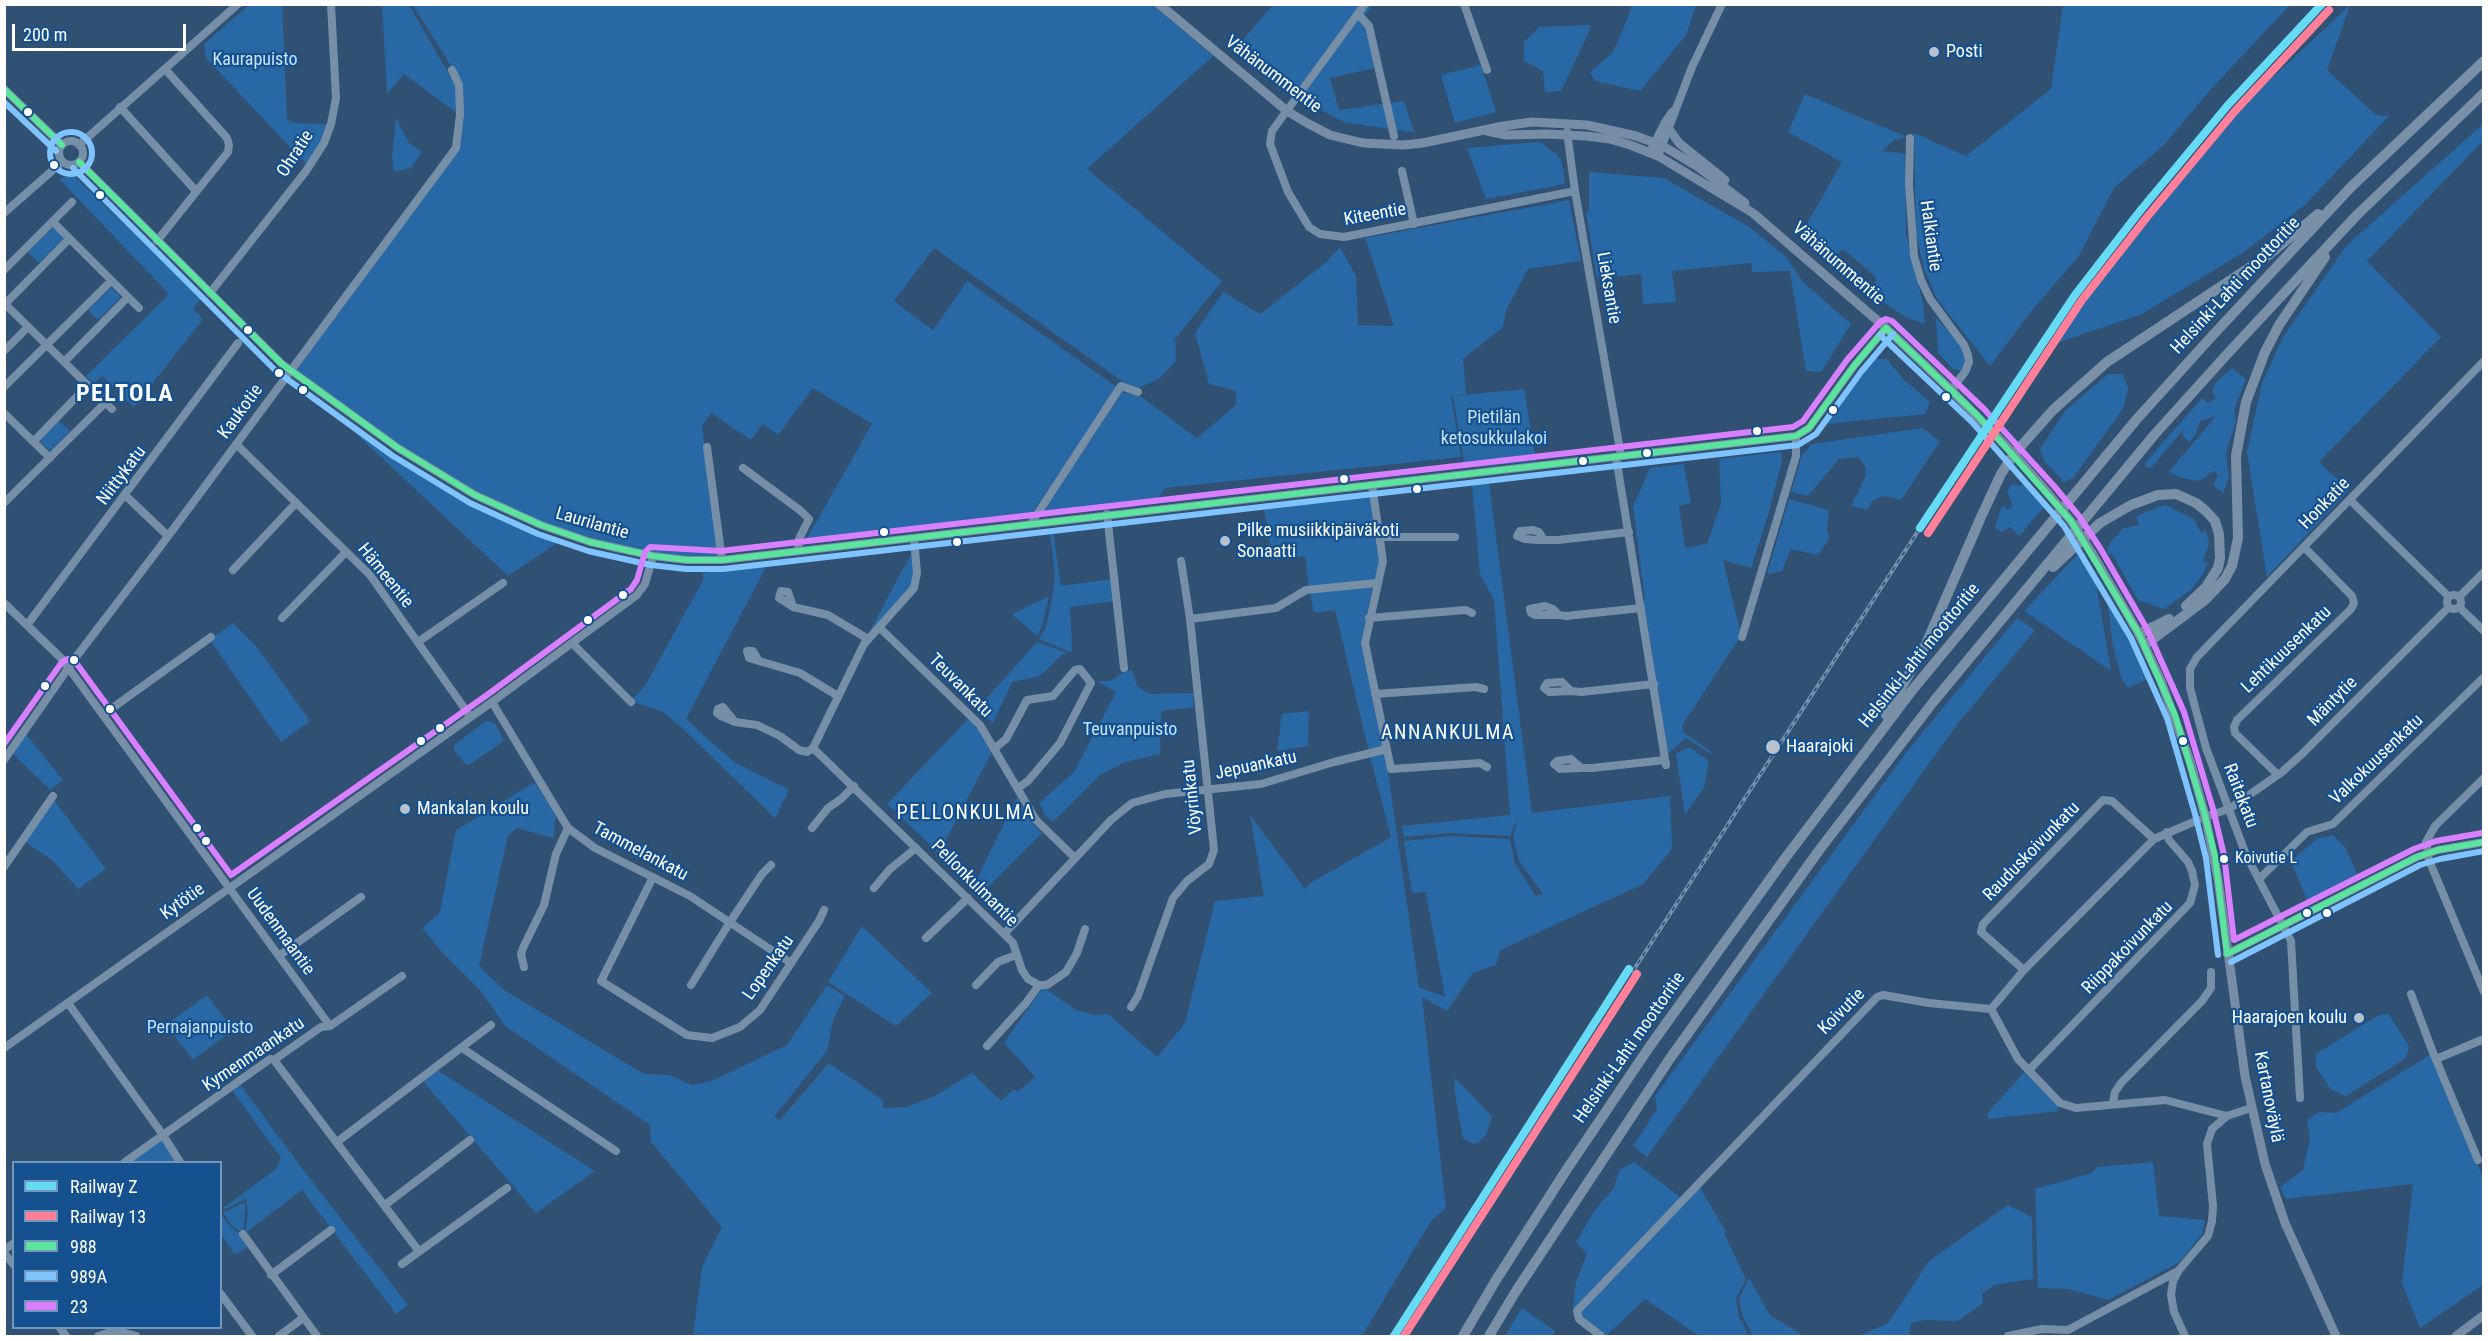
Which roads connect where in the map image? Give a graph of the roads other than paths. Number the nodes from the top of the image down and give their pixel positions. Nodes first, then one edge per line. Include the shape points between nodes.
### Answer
1 (238, 4) edge
2 (331, 4) edge
3 (1159, 4) edge
4 (1365, 4) edge
5 (1464, 4) edge
6 (1722, 4) edge
7 (1358, 14) junction
8 (2484, 62) edge
9 (165, 69) junction
10 (452, 70) dead end
11 (1487, 70) dead end
12 (4, 89) edge
13 (2484, 93) edge
14 (120, 107) junction
15 (1675, 109) junction
16 (1287, 111) junction
17 (1567, 124) junction
18 (1669, 129) junction
19 (1487, 131) junction
20 (1567, 135) junction
21 (1394, 136) dead end
22 (1910, 138) dead end
23 (1658, 144) junction
24 (62, 145) junction
25 (79, 145) junction
26 (1654, 154) junction
27 (62, 162) junction
28 (79, 162) junction
29 (1402, 171) dead end
30 (2350, 187) junction
31 (196, 190) junction
32 (1575, 191) junction
33 (72, 202) dead end
34 (1744, 202) junction
35 (4, 213) edge
36 (1753, 213) junction
37 (2356, 216) junction
38 (53, 222) junction
39 (1414, 224) junction
40 (69, 239) junction
41 (157, 241) junction
42 (4, 270) edge
43 (111, 281) junction
44 (210, 293) junction
45 (128, 297) junction
46 (5, 304) edge
47 (139, 308) dead end
48 (28, 327) junction
49 (1886, 328) junction
50 (238, 343) dead end
51 (46, 345) junction
52 (4, 351) edge
53 (2484, 361) edge
54 (64, 362) junction
55 (290, 371) junction
56 (88, 386) junction
57 (4, 387) edge
58 (1951, 390) junction
59 (1138, 392) dead end
60 (106, 402) junction
61 (112, 409) dead end
62 (4, 413) edge
63 (1796, 436) junction
64 (34, 441) junction
65 (236, 444) junction
66 (706, 447) dead end
67 (2014, 454) junction
68 (1619, 456) junction
69 (50, 458) junction
70 (743, 468) dead end
71 (1372, 485) junction
72 (126, 496) junction
73 (6, 497) edge
74 (2350, 500) junction
75 (296, 504) junction
76 (1107, 514) junction
77 (1032, 522) junction
78 (1629, 532) junction
79 (168, 536) junction
80 (1381, 537) junction
81 (1455, 537) dead end
82 (914, 538) junction
83 (1544, 540) dead end
84 (2304, 547) junction
85 (798, 551) junction
86 (346, 552) junction
87 (2092, 554) joint
88 (653, 556) junction
89 (722, 560) junction
90 (1181, 561) dead end
91 (233, 570) dead end
92 (2484, 573) edge
93 (503, 583) dead end
94 (1377, 583) junction
95 (2449, 597) junction
96 (2459, 597) junction
97 (4, 603) edge
98 (793, 606) dead end
99 (2449, 607) junction
100 (2459, 607) junction
101 (1641, 608) junction
102 (1472, 613) dead end
103 (1558, 615) dead end
104 (282, 618) dead end
105 (1369, 618) junction
106 (1190, 619) junction
107 (27, 625) junction
108 (879, 627) junction
109 (1993, 631) junction
110 (2484, 631) edge
111 (2139, 634) junction
112 (211, 637) dead end
113 (1742, 637) dead end
114 (868, 639) junction
115 (418, 642) junction
116 (572, 643) junction
117 (2145, 645) junction
118 (759, 661) dead end
119 (69, 668) junction
120 (1124, 668) dead end
121 (2190, 669) joint
122 (2484, 677) edge
123 (1654, 684) junction
124 (1484, 689) dead end
125 (1571, 691) dead end
126 (1375, 694) junction
127 (838, 696) junction
128 (492, 702) junction
129 (631, 702) dead end
130 (104, 714) junction
131 (470, 716) junction
132 (735, 722) dead end
133 (813, 748) junction
134 (994, 749) junction
135 (1387, 749) junction
136 (1863, 754) junction
137 (4, 759) edge
138 (1487, 767) dead end
139 (1581, 768) dead end
140 (2277, 774) junction
141 (2484, 778) edge
142 (854, 786) junction
143 (1018, 788) junction
144 (1208, 791) junction
145 (53, 796) dead end
146 (2229, 808) junction
147 (2205, 817) junction
148 (568, 828) junction
149 (812, 828) dead end
150 (2167, 832) junction
151 (2154, 839) junction
152 (2484, 842) edge
153 (916, 848) junction
154 (2428, 853) junction
155 (1075, 858) junction
156 (771, 865) dead end
157 (4, 867) edge
158 (654, 877) junction
159 (2259, 879) junction
160 (229, 888) junction
161 (874, 888) dead end
162 (361, 897) dead end
163 (968, 898) junction
164 (824, 910) dead end
165 (730, 922) junction
166 (2284, 925) junction
167 (1085, 929) dead end
168 (1005, 934) junction
169 (926, 938) dead end
170 (2227, 954) junction
171 (1016, 955) junction
172 (280, 956) junction
173 (791, 963) junction
174 (524, 967) dead end
175 (2025, 970) junction
176 (2211, 972) dead end
177 (402, 976) dead end
178 (691, 985) dead end
179 (976, 985) dead end
180 (1039, 985) junction
181 (2484, 992) edge
182 (2411, 994) dead end
183 (68, 1003) junction
184 (1131, 1006) dead end
185 (1991, 1009) junction
186 (491, 1025) dead end
187 (330, 1026) junction
188 (2484, 1039) edge
189 (987, 1047) dead end
190 (4, 1048) edge
191 (462, 1048) junction
192 (2436, 1059) junction
193 (274, 1060) junction
194 (2029, 1070) junction
195 (2300, 1098) dead end
196 (2113, 1103) junction
197 (2251, 1108) junction
198 (2227, 1116) junction
199 (163, 1135) junction
200 (470, 1140) dead end
201 (338, 1142) junction
202 (616, 1151) dead end
203 (2478, 1160) dead end
204 (126, 1161) edge
205 (179, 1161) edge
206 (507, 1188) dead end
207 (385, 1205) junction
208 (331, 1230) dead end
209 (243, 1234) dead end
210 (418, 1250) junction
211 (402, 1264) dead end
212 (2179, 1270) junction
213 (271, 1275) junction
214 (222, 1296) edge
215 (2484, 1315) edge
216 (303, 1318) junction
217 (126, 1330) edge
218 (98, 1336) edge
219 (136, 1336) edge
220 (252, 1336) edge
221 (279, 1336) edge
222 (317, 1336) edge
223 (1462, 1336) edge
224 (1490, 1336) edge
225 (1601, 1336) edge
226 (2008, 1336) edge
227 (2185, 1336) edge
228 (2336, 1336) edge
229 (2456, 1336) edge

1 - 9 street
2 - 44 street, Ohratie via 336,98 324,143
3 - 16 main road, Vähänummentie
4 - 7 street
5 - 11 street
6 - 15 street
7 - 16 street
7 - 21 street via 1369,26
8 - 30 highway, Helsinki-Lahti moottoritie
9 - 14 street
9 - 31 street via 230,145
10 - 55 street, Kaukotie via 459,85 456,148
12 - 24 street
13 - 37 highway
14 - 25 street
14 - 31 street
15 - 18 street
15 - 23 street via 1665,122
16 - 19 main road, Vähänummentie via 1330,135 1382,145 1423,143
16 - 39 street, Kiteentie via 1272,131 1270,144 1288,192 1309,227 1320,234 1344,237
17 - 19 main road, Vähänummentie via 1532,122
17 - 20 street, Lieksantie
17 - 23 main road, Vähänummentie via 1609,129
18 - 23 street
18 - 34 main road via 1679,143 1726,181
19 - 20 main road, Vähänummentie via 1506,135
20 - 26 main road, Vähänummentie via 1610,139
20 - 32 street, Lieksantie
22 - 58 street, Halkiantie via 1914,256 1930,300 1968,355 1965,372
23 - 26 street
23 - 34 main road, Vähänummentie via 1698,167
24 - 25 street via 70,141
24 - 27 street
25 - 28 street via 83,154
26 - 36 main road, Vähänummentie
27 - 28 street
27 - 35 street
28 - 41 street, Laurilantie
29 - 39 street
30 - 67 highway via 2270,254 2107,362 2053,410
30 - 136 highway, Helsinki-Lahti moottoritie via 2136,420
31 - 41 street
32 - 39 street, Kiteentie
32 - 68 street, Lieksantie
33 - 38 street
34 - 36 main road, Vähänummentie
36 - 49 main road, Vähänummentie
37 - 109 highway via 2156,434
37 - 117 highway via 2279,325 2246,402 2236,456 2238,538 2232,566 2205,600
38 - 40 street
38 - 42 street
40 - 43 street
40 - 46 street
41 - 44 street, Laurilantie
43 - 45 street
43 - 51 street
44 - 55 street, Laurilantie
45 - 47 street
45 - 54 street
46 - 48 street
48 - 51 street
48 - 52 street
49 - 58 main road, Vähänummentie
49 - 63 street via 1809,428
50 - 72 street, Niittykatu
51 - 54 street
51 - 57 street
53 - 74 street, Honkatie
54 - 56 street
55 - 65 street, Kaukotie
55 - 88 street, Laurilantie via 399,448 475,495 590,543
56 - 60 street
56 - 64 street
58 - 67 main road, Vähänummentie
59 - 77 street via 1121,386
60 - 61 street
60 - 69 street
62 - 64 street
63 - 68 street, Laurilantie
63 - 113 street via 1796,456
64 - 69 street
65 - 75 street, Hämeentie
65 - 79 street, Kaukotie
66 - 89 street
67 - 87 main road, Vähänummentie, bridge via 2071,521
67 - 136 highway via 1981,517 1926,644
68 - 71 street, Laurilantie
68 - 78 street, Lieksantie
69 - 73 street
70 - 85 street via 808,519
71 - 76 street, Laurilantie
71 - 80 street
72 - 79 street
72 - 107 street, Niittykatu
74 - 84 street, Honkatie
74 - 95 street
75 - 86 street, Hämeentie
75 - 91 street
76 - 77 street, Laurilantie
76 - 120 street
77 - 82 street, Laurilantie
78 - 83 street
78 - 101 street, Lieksantie
79 - 119 street, Kaukotie
80 - 81 street
80 - 94 street via 1383,561
82 - 85 street, Laurilantie
82 - 108 street via 914,588
84 - 121 street, Honkatie via 2197,657
84 - 140 street, Lehtikuusenkatu via 2352,596 2354,603 2237,720 2235,733
85 - 89 street, Laurilantie
86 - 104 street
86 - 115 street, Hämeentie via 370,575
87 - 111 main road, Kartanoväylä
88 - 89 street, Laurilantie
88 - 116 street, Kytötie via 641,590
90 - 106 street, Vöyrinkatu
92 - 96 street
93 - 115 street
94 - 105 street
94 - 106 street via 1306,590 1276,608
95 - 96 street
95 - 99 street
96 - 100 street
97 - 107 street, Uudenmaantie
98 - 114 street via 828,615
99 - 100 street
99 - 140 street, Mäntytie via 2303,753
100 - 110 street
101 - 103 street
101 - 123 street, Lieksantie
102 - 105 street via 1466,610
105 - 126 street via 1365,643
106 - 144 street, Vöyrinkatu
107 - 119 street, Uudenmaantie
108 - 114 street
108 - 134 street, Teuvankatu via 980,725
109 - 111 highway via 2100,523 2131,505 2158,495 2176,494 2196,503 2215,521 2220,544 2218,567 2192,602 2157,627
109 - 224 highway via 1934,701 1785,897 1671,1057
111 - 117 main road, Kartanoväylä
112 - 130 street
114 - 127 street
115 - 131 street, Hämeentie
116 - 128 street, Kytötie
116 - 129 street
117 - 147 main road, Kartanoväylä via 2175,715
118 - 127 street via 800,673
119 - 130 street, Uudenmaantie
119 - 137 street, Kaukotie
121 - 146 street, Raitakatu via 2190,688 2206,748
122 - 159 street, Valkokuusenkatu via 2333,824 2307,832
123 - 125 street
123 - 139 street, Lieksantie via 1666,762
124 - 126 street
126 - 135 street
127 - 133 street
128 - 131 street, Kytötie
128 - 148 street, Tammelankatu
130 - 160 street, Uudenmaantie
131 - 160 street, Kytötie
132 - 133 street via 757,725 807,752
133 - 142 street, Pellonkulmantie
134 - 143 street, Teuvankatu
134 - 143 street via 1006,739 1027,699 1053,696 1080,669 1091,683 1060,743
135 - 138 street via 1391,769 1480,763
135 - 144 street, Jepuankatu via 1261,784
136 - 223 highway, Helsinki-Lahti moottoritie via 1644,1056 1567,1168
140 - 146 street, Mäntytie
141 - 154 street via 2430,832 2426,842
142 - 149 street
142 - 153 street, Pellonkulmantie
143 - 155 street, Teuvankatu via 1036,820
144 - 155 street, Jepuankatu via 1165,794 1132,803
144 - 184 street, Vöyrinkatu via 1214,850 1209,864 1173,898
145 - 157 street
146 - 147 street
146 - 159 street, Raitakatu
147 - 150 street
147 - 170 main road, Kartanoväylä via 2218,879
148 - 158 street, Tammelankatu via 595,848
148 - 174 street via 556,854 544,905 521,954
150 - 151 street
150 - 194 street, Riippakoivunkatu via 2192,871 2195,885 2190,903
151 - 175 street
151 - 175 street, Rauduskoivunkatu via 2112,801 2103,800 1983,924 1981,932
152 - 154 street
153 - 161 street
153 - 163 street, Pellonkulmantie
154 - 166 street
154 - 181 street
155 - 168 street, Jepuankatu
156 - 165 street
158 - 165 street, Tammelankatu
158 - 173 street, Lopenkatu via 601,981 687,1035 712,1038 740,1027 760,1010
159 - 166 street, Raitakatu
160 - 172 street, Uudenmaantie
160 - 183 street, Kytötie
162 - 172 street
163 - 168 street, Pellonkulmantie
163 - 169 street
164 - 173 street, Lopenkatu
165 - 173 street, Tammelankatu
165 - 178 street
166 - 170 street
166 - 195 street, Raitakatu via 2292,950
167 - 180 street via 1066,972
168 - 171 street, Pellonkulmantie
170 - 197 main road, Kartanoväylä
171 - 179 street via 998,962
171 - 180 street, Pellonkulmantie via 1028,979
172 - 187 street, Uudenmaantie
175 - 185 street
176 - 196 street via 2211,988 2202,1001 2121,1083
177 - 187 street, Kymenmaankatu
180 - 189 street
182 - 192 street
183 - 190 street, Kytötie
183 - 199 street
185 - 194 street via 2018,1059
185 - 225 street, Koivutie via 1877,997 1577,1311 1579,1319
186 - 191 street
187 - 193 street, Kymenmaankatu via 321,1027
188 - 192 street
191 - 201 street
191 - 202 street
192 - 203 street
193 - 199 street, Kymenmaankatu via 270,1059
193 - 201 street
194 - 196 street via 2060,1103 2076,1108
196 - 198 street via 2165,1100
197 - 198 street
197 - 228 main road, Kartanoväylä via 2285,1223
198 - 212 street via 2212,1129 2207,1144 2212,1221 2208,1236
199 - 204 street, Kymenmaankatu
199 - 205 street
200 - 207 street
201 - 207 street
206 - 210 street
207 - 210 street
208 - 213 street
209 - 213 street
210 - 211 street
212 - 226 street via 2068,1330 2042,1329
212 - 227 street via 2171,1295
213 - 216 street
214 - 220 street
215 - 229 main road
216 - 221 street
216 - 222 street
217 - 218 street
217 - 219 street

